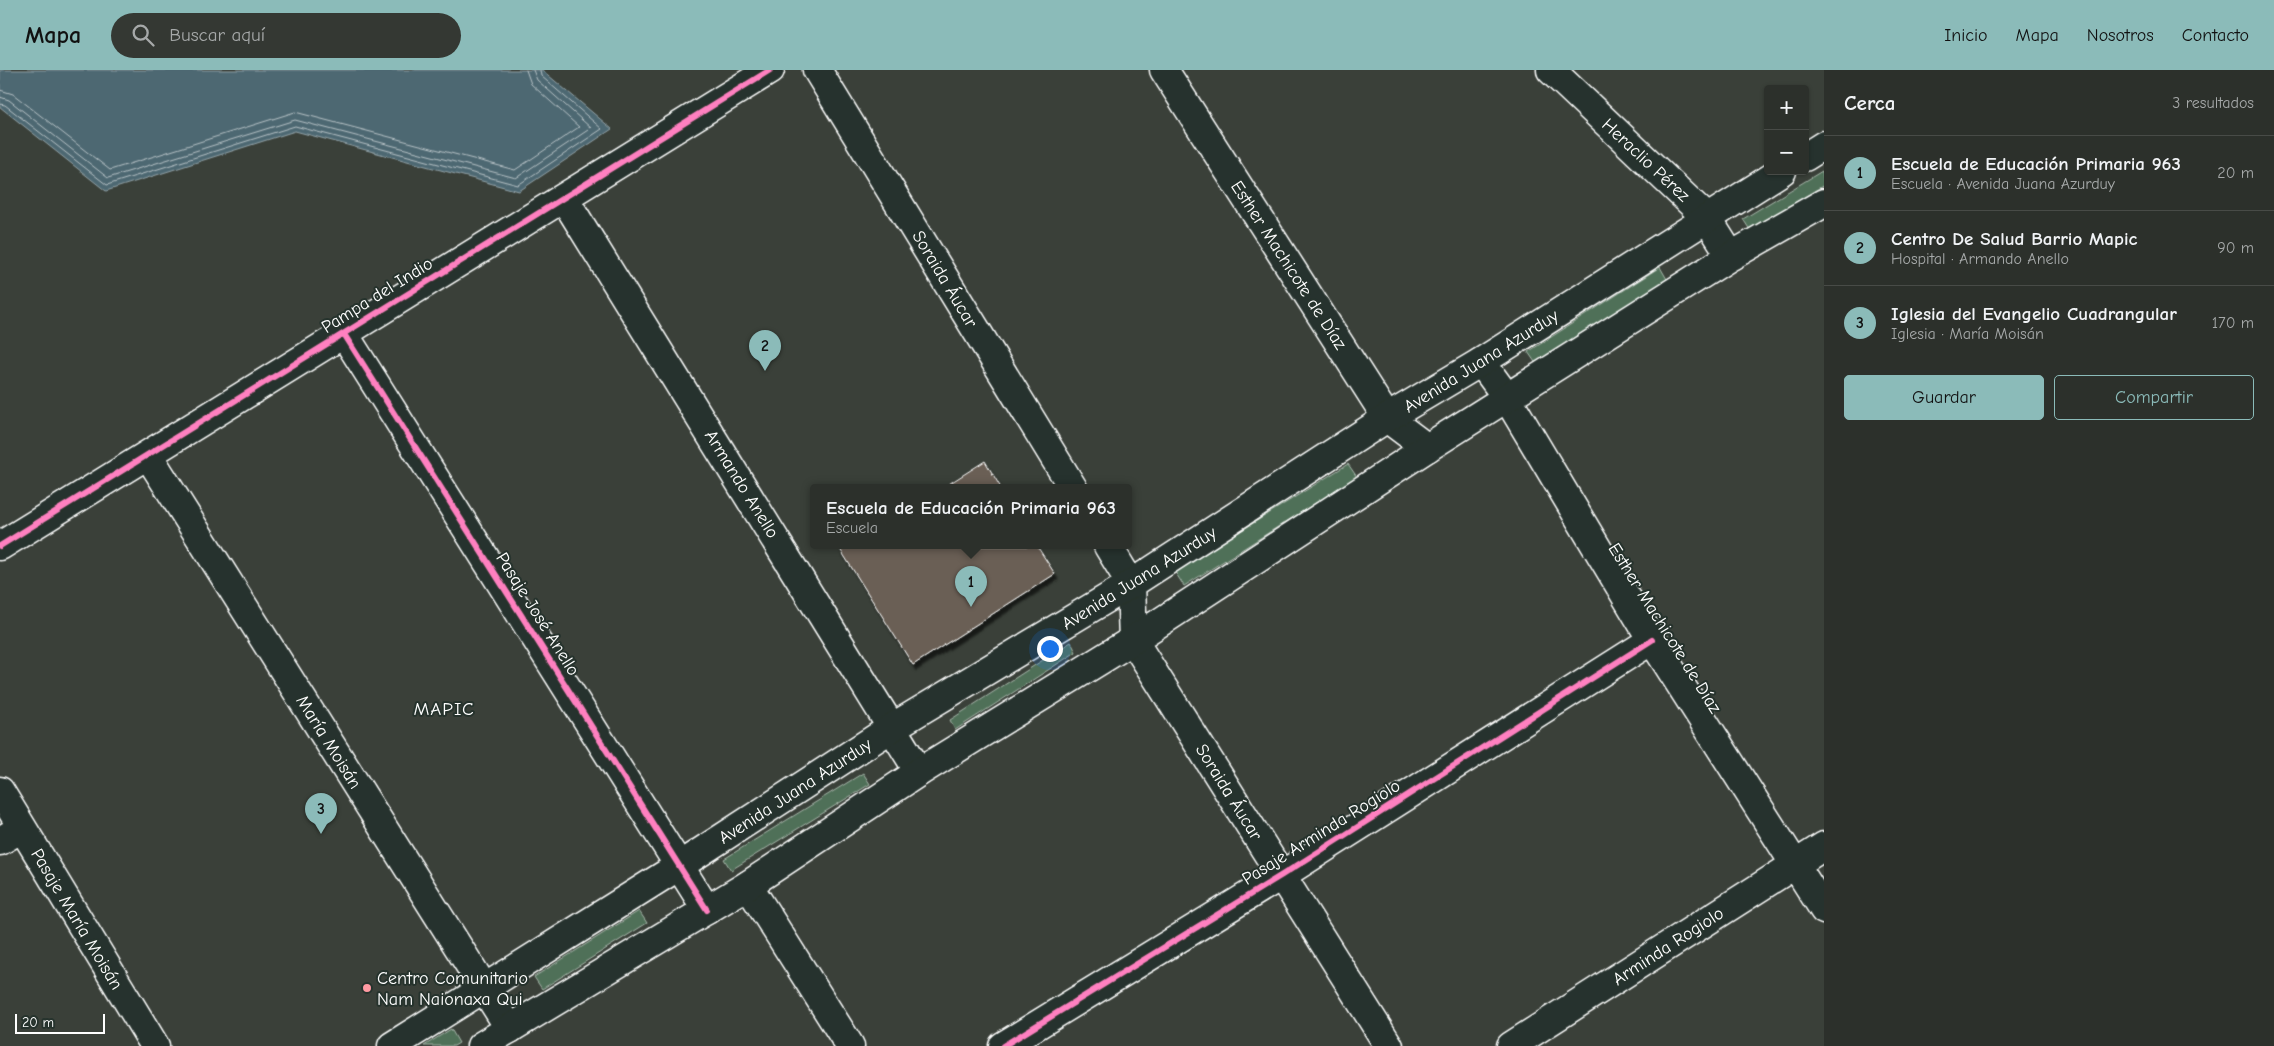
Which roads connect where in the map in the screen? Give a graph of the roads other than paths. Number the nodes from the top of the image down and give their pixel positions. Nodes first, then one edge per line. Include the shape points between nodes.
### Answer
1 (770, 70) edge
2 (817, 70) edge
3 (1164, 70) edge
4 (1551, 70) edge
5 (1824, 145) edge
6 (1809, 154) edge
7 (1776, 175) edge
8 (564, 198) junction
9 (1824, 203) edge
10 (1707, 218) junction
11 (1731, 256) junction
12 (344, 334) junction
13 (1481, 362) junction
14 (1508, 399) junction
15 (1387, 418) junction
16 (1427, 448) junction
17 (148, 455) junction
18 (1071, 484) edge
19 (0, 546) edge
20 (1110, 549) edge
21 (1132, 584) junction
22 (1133, 640) junction
23 (1652, 640) junction
24 (893, 728) junction
25 (919, 772) junction
26 (0, 791) edge
27 (11, 835) edge
28 (1824, 846) edge
29 (1796, 864) junction
30 (680, 866) junction
31 (1282, 875) junction
32 (748, 885) junction
33 (707, 910) junction
34 (1824, 910) edge
35 (484, 990) junction
36 (510, 1029) junction
37 (155, 1046) edge
38 (392, 1046) edge
39 (481, 1046) edge
40 (850, 1046) edge
41 (1003, 1046) edge
42 (1389, 1046) edge
43 (1511, 1046) edge

1 - 8 street, Pampa del Indio
2 - 18 street, Soraida Áucar
3 - 15 street, Esther Machicote de Díaz
4 - 10 street, Heraclio Pérez
5 - 6 street
7 - 10 street, Avenida Juana Azurduy
8 - 12 street, Pampa del Indio
8 - 24 street, Armando Anello
9 - 11 street
10 - 11 street, Heraclio Pérez
10 - 13 street, Avenida Juana Azurduy
11 - 14 street
12 - 17 street, Pampa del Indio
12 - 30 street, Pasaje José Anello
13 - 14 street, Esther Machicote de Díaz
13 - 15 street, Avenida Juana Azurduy
14 - 16 street
14 - 23 street, Esther Machicote de Díaz
15 - 16 street, Esther Machicote de Díaz
15 - 21 street, Avenida Juana Azurduy
16 - 22 street
17 - 19 street, Pampa del Indio
17 - 35 street, María Moisán
20 - 21 street
21 - 22 street
21 - 24 street, Avenida Juana Azurduy
22 - 25 street
22 - 31 street, Soraida Áucar
23 - 29 street, Esther Machicote de Díaz
23 - 31 street, Pasaje Arminda Rogiolo
24 - 25 street, Armando Anello
24 - 30 street, Avenida Juana Azurduy
25 - 32 street
26 - 27 street, Pasaje María Moisán
27 - 37 street, Pasaje María Moisán
28 - 29 street, Arminda Rogiolo
29 - 34 street, Esther Machicote de Díaz
29 - 43 street, Arminda Rogiolo
30 - 33 street, Pasaje José Anello
30 - 35 street, Avenida Juana Azurduy
31 - 41 street, Pasaje Arminda Rogiolo
31 - 42 street, Soraida Áucar
32 - 33 street
32 - 40 street
33 - 36 street
35 - 36 street, María Moisán
35 - 38 street, Avenida Juana Azurduy
36 - 39 street

